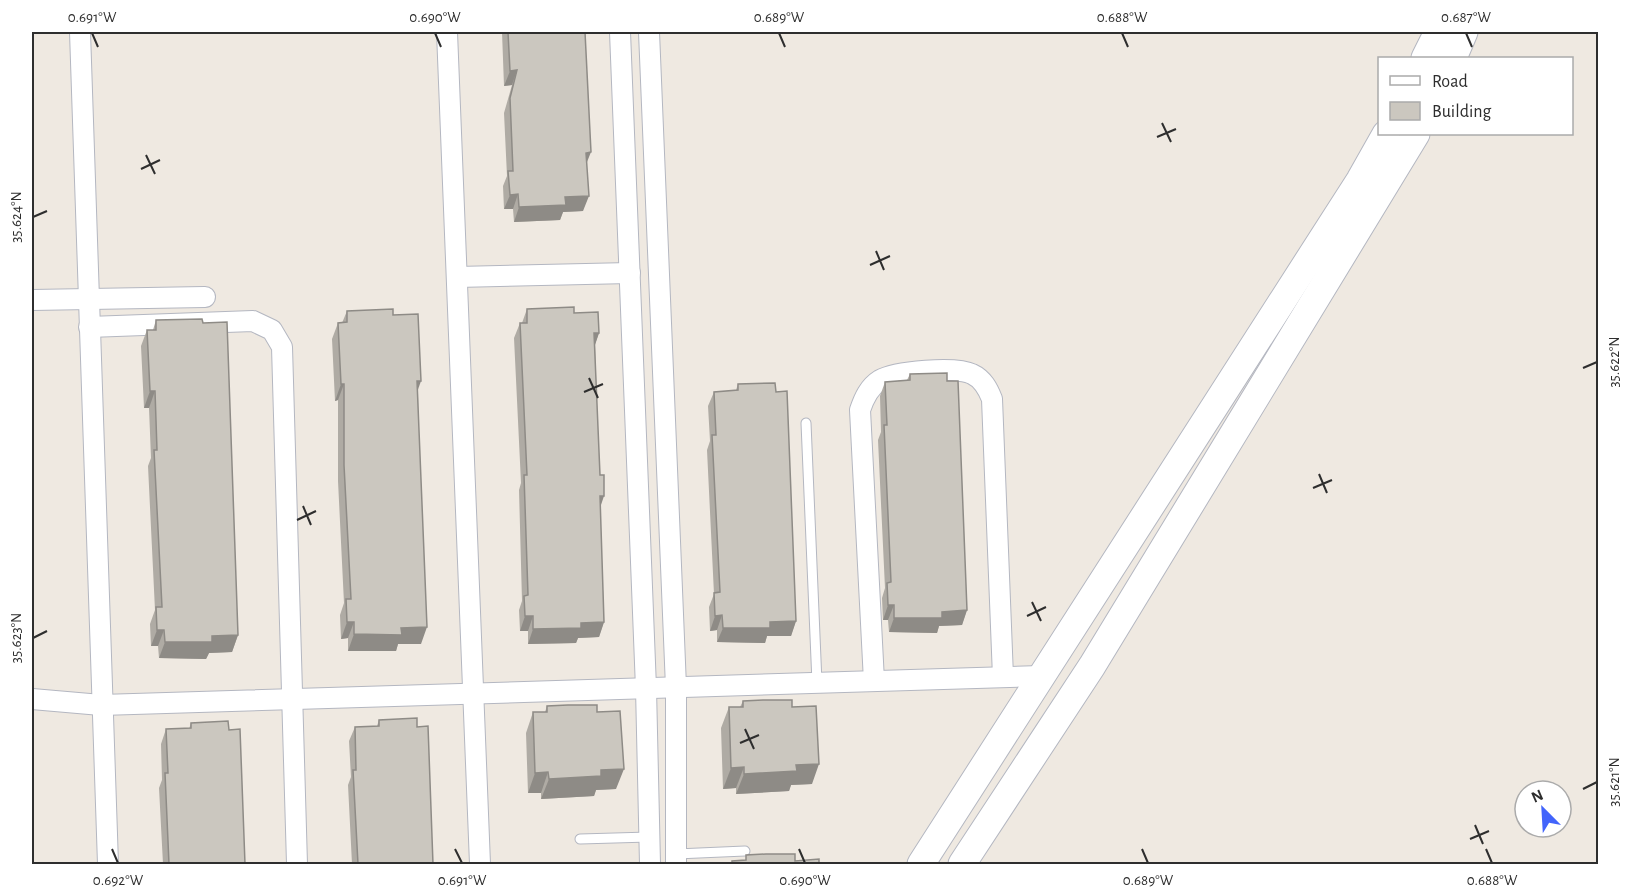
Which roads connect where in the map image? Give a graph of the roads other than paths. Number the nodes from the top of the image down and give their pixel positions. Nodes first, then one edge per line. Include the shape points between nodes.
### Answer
1 (80, 32) edge
2 (447, 32) edge
3 (620, 32) edge
4 (649, 32) edge
5 (1438, 32) edge
6 (1464, 32) edge
7 (1426, 57) edge
8 (1453, 57) edge
9 (1385, 135) edge
10 (1415, 135) edge
11 (630, 273) junction
12 (457, 277) junction
13 (205, 297) dead end
14 (32, 300) edge
15 (88, 300) junction
16 (89, 327) junction
17 (806, 423) dead end
18 (1041, 676) junction
19 (1003, 677) junction
20 (874, 681) junction
21 (817, 683) junction
22 (676, 687) junction
23 (646, 688) junction
24 (474, 693) junction
25 (290, 698) junction
26 (32, 699) edge
27 (101, 705) junction
28 (649, 837) junction
29 (580, 839) dead end
30 (745, 851) dead end
31 (676, 859) edge
32 (108, 864) edge
33 (297, 864) edge
34 (480, 864) edge
35 (650, 864) edge
36 (921, 864) edge
37 (962, 864) edge

1 - 15 street
2 - 12 street
3 - 11 street
4 - 22 street
5 - 7 street
6 - 8 street
9 - 18 street
10 - 37 street via 1092,666
11 - 12 street
11 - 23 street
12 - 24 street
13 - 15 street
14 - 15 street
15 - 16 street
16 - 25 street via 253,321 279,338 283,358
16 - 27 street
17 - 21 lane
18 - 19 street
18 - 36 street
19 - 20 street
19 - 20 street via 992,399 981,380 962,371 951,371 892,375 871,388 860,410
20 - 21 street
21 - 22 street
22 - 23 street
22 - 31 street
23 - 24 street
23 - 28 street
24 - 25 street
24 - 34 street
25 - 27 street
25 - 33 street
26 - 27 street
27 - 32 street
28 - 29 lane
28 - 35 street
30 - 31 lane

